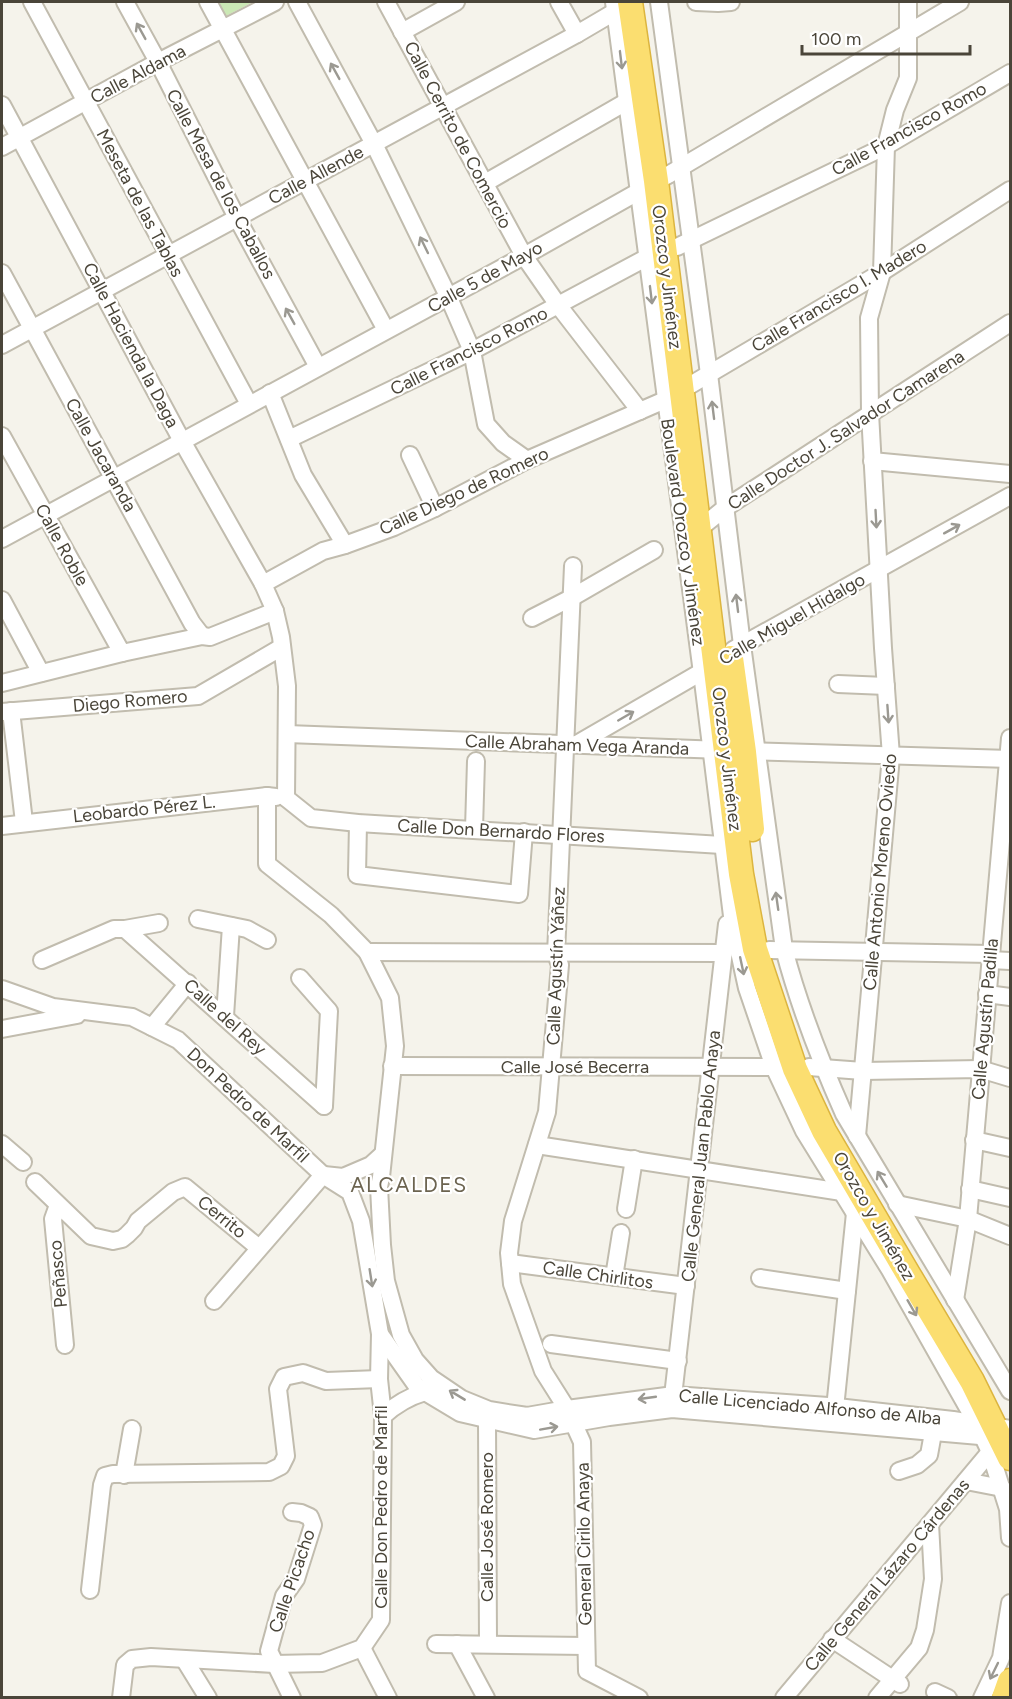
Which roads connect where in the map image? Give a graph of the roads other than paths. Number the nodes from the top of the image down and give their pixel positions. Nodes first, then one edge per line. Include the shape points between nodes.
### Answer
1 (32, 2) edge
2 (125, 2) edge
3 (208, 2) edge
4 (275, 2) edge
5 (297, 2) edge
6 (386, 2) edge
7 (456, 2) edge
8 (559, 2) edge
9 (659, 2) edge
10 (696, 2) edge
11 (731, 2) edge
12 (908, 2) edge
13 (960, 2) edge
14 (629, 3) edge
15 (223, 29) junction
16 (402, 32) junction
17 (907, 33) junction
18 (578, 34) junction
19 (158, 62) junction
20 (1011, 73) edge
21 (627, 102) junction
22 (86, 103) junction
23 (2, 105) edge
24 (443, 107) junction
25 (19, 138) junction
26 (374, 144) junction
27 (2, 147) edge
28 (886, 147) junction
29 (661, 179) junction
30 (305, 181) junction
31 (485, 183) junction
32 (1011, 190) edge
33 (237, 218) junction
34 (683, 243) junction
35 (168, 254) junction
36 (524, 256) junction
37 (646, 258) junction
38 (882, 272) junction
39 (2, 273) edge
40 (101, 291) junction
41 (449, 298) junction
42 (558, 305) junction
43 (1011, 323) edge
44 (32, 328) junction
45 (386, 330) junction
46 (2, 345) edge
47 (472, 351) junction
48 (318, 367) junction
49 (687, 387) junction
50 (270, 393) junction
51 (249, 404) junction
52 (640, 411) junction
53 (870, 413) junction
54 (2, 436) edge
55 (289, 439) junction
56 (182, 441) junction
57 (410, 455) dead end
58 (527, 460) junction
59 (872, 461) junction
60 (1011, 474) edge
61 (114, 478) junction
62 (1011, 496) edge
63 (435, 508) junction
64 (45, 515) junction
65 (705, 524) junction
66 (2, 539) edge
67 (345, 545) junction
68 (654, 550) dead end
69 (573, 566) dead end
70 (879, 570) junction
71 (263, 584) junction
72 (571, 598) junction
73 (2, 600) edge
74 (275, 611) junction
75 (532, 618) dead end
76 (202, 636) junction
77 (282, 647) junction
78 (122, 653) junction
79 (722, 658) junction
80 (41, 673) junction
81 (2, 683) edge
82 (838, 684) dead end
83 (886, 686) junction
84 (6, 711) edge
85 (287, 734) junction
86 (1011, 738) edge
87 (571, 744) junction
88 (734, 751) junction
89 (891, 756) junction
90 (1010, 759) edge
91 (476, 761) dead end
92 (267, 795) junction
93 (286, 798) junction
94 (24, 822) junction
95 (357, 823) junction
96 (2, 826) edge
97 (474, 829) junction
98 (524, 832) junction
99 (561, 834) junction
100 (722, 845) junction
101 (730, 903) junction
102 (198, 919) dead end
103 (159, 923) dead end
104 (231, 926) junction
105 (125, 928) junction
106 (267, 940) dead end
107 (777, 950) junction
108 (874, 951) junction
109 (367, 952) junction
110 (724, 953) junction
111 (556, 954) junction
112 (990, 957) junction
113 (42, 960) dead end
114 (1011, 961) edge
115 (300, 978) dead end
116 (188, 983) junction
117 (2, 989) edge
118 (987, 994) junction
119 (1011, 997) edge
120 (92, 1012) junction
121 (225, 1016) junction
122 (152, 1027) junction
123 (2, 1029) edge
124 (392, 1066) junction
125 (551, 1067) junction
126 (766, 1067) junction
127 (711, 1068) junction
128 (816, 1068) junction
129 (980, 1069) junction
130 (863, 1071) junction
131 (1011, 1078) edge
132 (857, 1136) junction
133 (975, 1140) junction
134 (2, 1144) edge
135 (537, 1145) junction
136 (1011, 1148) edge
137 (382, 1155) junction
138 (634, 1159) junction
139 (23, 1162) dead end
140 (700, 1169) junction
141 (323, 1175) junction
142 (35, 1182) dead end
143 (854, 1185) junction
144 (379, 1187) junction
145 (970, 1189) junction
146 (350, 1192) junction
147 (1011, 1198) edge
148 (58, 1204) junction
149 (897, 1204) junction
150 (626, 1209) dead end
151 (855, 1213) junction
152 (968, 1219) junction
153 (621, 1233) dead end
154 (1011, 1236) edge
155 (259, 1248) junction
156 (510, 1263) junction
157 (614, 1277) junction
158 (760, 1278) dead end
159 (686, 1287) junction
160 (847, 1291) junction
161 (955, 1300) junction
162 (214, 1301) dead end
163 (380, 1334) junction
164 (551, 1344) dead end
165 (64, 1345) dead end
166 (678, 1361) junction
167 (379, 1379) junction
168 (1011, 1390) edge
169 (425, 1392) junction
170 (673, 1402) junction
171 (488, 1415) junction
172 (834, 1415) junction
173 (383, 1416) junction
174 (571, 1417) junction
175 (132, 1429) dead end
176 (933, 1432) junction
177 (999, 1436) edge
178 (899, 1472) dead end
179 (124, 1475) junction
180 (966, 1481) junction
181 (1002, 1488) junction
182 (291, 1512) dead end
183 (930, 1524) junction
184 (1011, 1538) edge
185 (90, 1590) dead end
186 (1011, 1603) edge
187 (832, 1639) junction
188 (436, 1644) dead end
189 (457, 1644) junction
190 (488, 1644) junction
191 (586, 1646) junction
192 (362, 1648) junction
193 (184, 1659) junction
194 (274, 1664) junction
195 (1011, 1681) edge
196 (896, 1682) junction
197 (121, 1698) edge
198 (208, 1698) edge
199 (292, 1698) edge
200 (388, 1698) edge
201 (486, 1698) edge
202 (639, 1698) edge
203 (784, 1698) edge
204 (877, 1698) edge
205 (982, 1698) edge
206 (1004, 1698) edge

1 - 22 street, Meseta de las Tablas
19 -> 2 street, Calle Mesa de los Caballos
3 - 15 street
4 - 15 street, Calle Aldama
26 -> 5 street
6 - 16 street, Calle Cerrito de Comercio
7 - 16 street
8 - 18 street
9 - 29 street, Orozco y Jiménez
10 - 11 street
12 - 17 street, Calle Antonio Moreno Oviedo
13 - 17 street, Calle 5 de Mayo
14 - 18 street, Calle Allende
14 -> 21 street, Boulevard Orozco y Jiménez
14 - 29 highway, Orozco y Jiménez
15 - 19 street, Calle Aldama
15 - 30 street
16 - 24 street, Calle Cerrito de Comercio
17 - 28 street, Calle Antonio Moreno Oviedo via 908,78
17 - 29 street, Calle 5 de Mayo
18 - 24 street, Calle Allende
19 - 22 street, Calle Aldama
19 - 33 street, Calle Mesa de los Caballos
20 - 28 street, Calle Francisco Romo
21 - 29 street, Boulevard Orozco y Jiménez
21 - 31 street
22 - 25 street, Calle Aldama
22 - 35 street, Meseta de las Tablas
23 - 25 street, Calle Hacienda la Daga
24 - 26 street, Calle Allende
24 - 31 street, Calle Cerrito de Comercio
25 - 27 street, Calle Aldama
25 - 40 street, Calle Hacienda la Daga
26 - 30 street, Calle Allende
41 -> 26 street
28 - 34 street, Calle Francisco Romo
28 - 38 street, Calle Antonio Moreno Oviedo
29 - 34 highway, Orozco y Jiménez
29 - 36 street, Calle 5 de Mayo
29 - 37 street, Boulevard Orozco y Jiménez
29 - 49 highway, Orozco y Jiménez
30 - 33 street, Calle Allende
30 - 45 street
31 - 36 street, Calle Cerrito de Comercio
32 - 38 street, Calle Francisco I. Madero
33 - 35 street, Calle Allende
48 -> 33 street, Calle Mesa de los Caballos
34 - 49 highway, Orozco y Jiménez
35 - 40 street, Calle Allende
35 - 51 street, Meseta de las Tablas
36 - 41 street, Calle 5 de Mayo
36 - 42 street, Calle Cerrito de Comercio
37 - 42 street, Calle Francisco Romo
37 -> 49 street, Boulevard Orozco y Jiménez
38 - 49 street, Calle Francisco I. Madero
38 - 53 street, Calle Antonio Moreno Oviedo via 869,318
39 - 44 street, Calle Jacaranda
40 - 44 street, Calle Allende
40 - 56 street, Calle Hacienda la Daga
41 - 45 street, Calle 5 de Mayo
41 - 47 street
42 - 47 street, Calle Francisco Romo
42 - 52 street, Calle Cerrito de Comercio
43 - 53 street, Calle Doctor J. Salvador Camarena
44 - 46 street, Calle Allende
44 - 61 street, Calle Jacaranda
45 - 48 street, Calle 5 de Mayo
47 - 55 street, Calle Francisco Romo
47 - 58 street via 486,424 503,443
48 - 50 street, Calle 5 de Mayo
49 - 52 street, Calle Diego de Romero
49 - 65 highway, Orozco y Jiménez
49 - 65 street, Boulevard Orozco y Jiménez
50 - 51 street, Calle 5 de Mayo
50 - 55 street
51 - 56 street, Calle 5 de Mayo
52 - 58 street, Calle Diego de Romero
53 - 59 street, Calle Antonio Moreno Oviedo
53 - 65 street, Calle Doctor J. Salvador Camarena
54 - 64 street, Calle Roble
55 - 67 street via 303,475
56 - 61 street, Calle 5 de Mayo
56 - 71 street, Calle Hacienda la Daga
57 - 63 street
58 - 63 street, Calle Diego de Romero
59 - 60 street
59 -> 70 street, Calle Antonio Moreno Oviedo
61 - 64 street, Calle 5 de Mayo
61 - 76 street, Calle Jacaranda
70 -> 62 street, Calle Miguel Hidalgo
63 - 67 street, Calle Diego de Romero
64 - 66 street, Calle 5 de Mayo
64 - 78 street, Calle Roble
65 - 79 highway, Orozco y Jiménez
65 - 79 street, Boulevard Orozco y Jiménez
67 - 71 street, Calle Diego de Romero via 323,551
68 - 72 street
69 - 72 street, Calle Agustín Yáñez
70 - 79 street, Calle Miguel Hidalgo
70 - 83 street, Calle Antonio Moreno Oviedo
71 - 74 street, Calle Hacienda la Daga
72 - 75 street
72 - 87 street, Calle Agustín Yáñez
73 - 80 street
74 - 76 street via 210,637
74 - 77 street, Calle Hacienda la Daga
76 - 78 street
77 - 84 street, Diego Romero via 198,696
77 - 85 street, Calle Hacienda la Daga
78 - 80 street
87 -> 79 street, Calle Miguel Hidalgo
79 - 88 highway, Orozco y Jiménez
79 - 88 street, Boulevard Orozco y Jiménez
80 - 81 street
82 - 83 street
83 -> 89 street, Calle Antonio Moreno Oviedo
84 - 94 street
85 - 87 street, Calle Abraham Vega Aranda
85 - 93 street, Calle Hacienda la Daga
86 - 90 street, Calle Agustín Padilla
87 - 88 street, Calle Abraham Vega Aranda
87 - 99 street, Calle Agustín Yáñez
88 - 89 street, Calle Abraham Vega Aranda
88 - 100 street, Boulevard Orozco y Jiménez
107 -> 88 highway, Orozco y Jiménez
88 - 143 highway, Orozco y Jiménez via 741,874 755,949 795,1069
89 - 90 street, Calle Abraham Vega Aranda
89 - 108 street, Calle Antonio Moreno Oviedo
90 - 112 street, Calle Agustín Padilla
91 - 97 street
92 - 93 street, Leobardo Pérez L.
92 - 94 street, Leobardo Pérez L.
92 - 109 street, Calle Licenciado Alfonso de Alba via 267,864 332,915
93 - 95 street, Calle Don Bernardo Flores via 311,818
94 - 96 street, Leobardo Pérez L.
95 - 97 street, Calle Don Bernardo Flores
95 - 98 street via 357,875 519,894
97 - 98 street, Calle Don Bernardo Flores
98 - 99 street, Calle Don Bernardo Flores
99 - 100 street, Calle Don Bernardo Flores
99 - 111 street, Calle Agustín Yáñez
100 - 101 street, Boulevard Orozco y Jiménez
101 - 110 street, Calle General Juan Pablo Anaya
101 -> 126 street, Boulevard Orozco y Jiménez
102 - 104 street
103 - 105 street
104 - 106 street via 247,929
104 - 121 street
105 - 113 street via 114,929
105 - 116 street, Calle del Rey
107 - 108 street
107 - 128 highway, Orozco y Jiménez
108 - 112 street
108 - 130 street, Calle Antonio Moreno Oviedo
109 - 111 street
109 - 124 street, Calle Licenciado Alfonso de Alba via 390,998 395,1046
110 - 111 street
110 - 127 street, Calle General Juan Pablo Anaya
111 - 125 street, Calle Agustín Yáñez via 560,964
112 - 114 street
112 - 118 street, Calle Agustín Padilla
115 - 121 street, Calle del Rey via 329,1011 324,1106
116 - 121 street, Calle del Rey
116 - 122 street
117 - 120 street, Don Pedro de Marfil via 53,1007
118 - 119 street
118 - 129 street, Calle Agustín Padilla
120 - 122 street, Don Pedro de Marfil via 132,1017
120 - 123 street
122 - 141 street, Don Pedro de Marfil via 178,1040
124 - 125 street, Calle José Becerra
124 - 137 street, Calle Licenciado Alfonso de Alba
125 - 127 street, Calle José Becerra
125 - 135 street, Calle Agustín Yáñez via 547,1112
126 - 127 street, Calle José Becerra
126 - 143 street, Boulevard Orozco y Jiménez via 804,1131
127 - 140 street, Calle General Juan Pablo Anaya
128 - 130 street
128 - 132 street, Orozco y Jiménez
128 - 143 highway, Orozco y Jiménez
129 - 130 street
129 - 131 street
129 - 133 street, Calle Agustín Padilla
130 - 132 street, Calle Antonio Moreno Oviedo
149 -> 132 street, Orozco y Jiménez
133 - 136 street
133 - 145 street, Calle Agustín Padilla
134 - 139 street
135 - 138 street
135 - 156 street, Calle Agustín Yáñez via 513,1221
137 - 141 street via 371,1165 343,1177
137 - 144 street, Calle Licenciado Alfonso de Alba
138 - 140 street
138 - 150 street
140 - 143 street
140 - 159 street, Calle General Juan Pablo Anaya
141 - 146 street, Don Pedro de Marfil
141 - 155 street
142 - 148 street
143 - 151 street, Boulevard Orozco y Jiménez
143 - 177 highway, Orozco y Jiménez via 986,1373
144 - 146 street
171 -> 144 street, Calle Licenciado Alfonso de Alba via 431,1378 401,1335 386,1281
145 - 147 street
145 - 152 street, Calle Agustín Padilla
146 -> 163 street via 361,1221
148 - 155 street, Cerrito via 91,1236 122,1239 172,1192 184,1187
148 - 165 street, Peñasco via 53,1219
149 - 152 street
149 - 161 street, Orozco y Jiménez
151 - 160 street
151 -> 177 street, Boulevard Orozco y Jiménez
152 - 154 street
152 - 161 street, Calle Agustín Padilla
153 - 157 street
155 - 162 street
156 - 157 street, Calle Chirlitos
156 - 174 street, Calle Agustín Yáñez via 512,1284 543,1371
157 - 159 street, Calle Chirlitos
158 - 160 street
159 - 166 street, Calle General Juan Pablo Anaya
160 - 172 street
161 - 168 street, Orozco y Jiménez
163 - 167 street, Calle Don Pedro de Marfil
163 - 169 street, Calle Licenciado Alfonso de Alba
164 - 166 street
166 - 170 street, Calle General Juan Pablo Anaya
167 - 173 street, Calle Don Pedro de Marfil
167 - 179 street via 326,1381 303,1373 284,1377 278,1389 286,1456 280,1466 269,1472
169 - 171 street, Calle Licenciado Alfonso de Alba via 460,1413
169 - 173 street via 395,1404
170 - 172 street, Calle Licenciado Alfonso de Alba
170 - 174 street, Calle Licenciado Alfonso de Alba
171 - 174 street, Calle Licenciado Alfonso de Alba
171 - 190 street, Calle José Romero
172 - 176 street, Calle Licenciado Alfonso de Alba
172 - 177 street, Calle Licenciado Alfonso de Alba
173 - 192 street, Calle Don Pedro de Marfil via 381,1620
174 - 191 street, General Cirilo Anaya via 582,1442
175 - 179 street
176 - 177 street, Calle Licenciado Alfonso de Alba
176 - 178 street via 928,1455
177 - 180 street, Calle General Lázaro Cárdenas
177 - 181 street, Boulevard Orozco y Jiménez
179 - 185 street via 104,1478
180 - 181 street
180 - 183 street, Calle General Lázaro Cárdenas
181 - 184 street, Boulevard Orozco y Jiménez
182 - 194 street, Calle Picacho via 310,1516 313,1525 296,1579 284,1596 269,1651
183 - 187 street, Calle General Lázaro Cárdenas
183 - 196 street via 933,1579 925,1630 919,1648
186 -> 205 street via 1001,1658
187 - 196 street
187 - 203 street, Calle General Lázaro Cárdenas
188 - 189 street
189 - 190 street
189 - 201 street
190 - 191 street
191 - 202 street, General Cirilo Anaya via 587,1671
192 - 194 street via 322,1663
192 - 200 street
193 - 194 street
193 - 197 street via 139,1657 128,1661
193 - 198 street
194 - 199 street
195 - 206 highway
196 - 204 street

